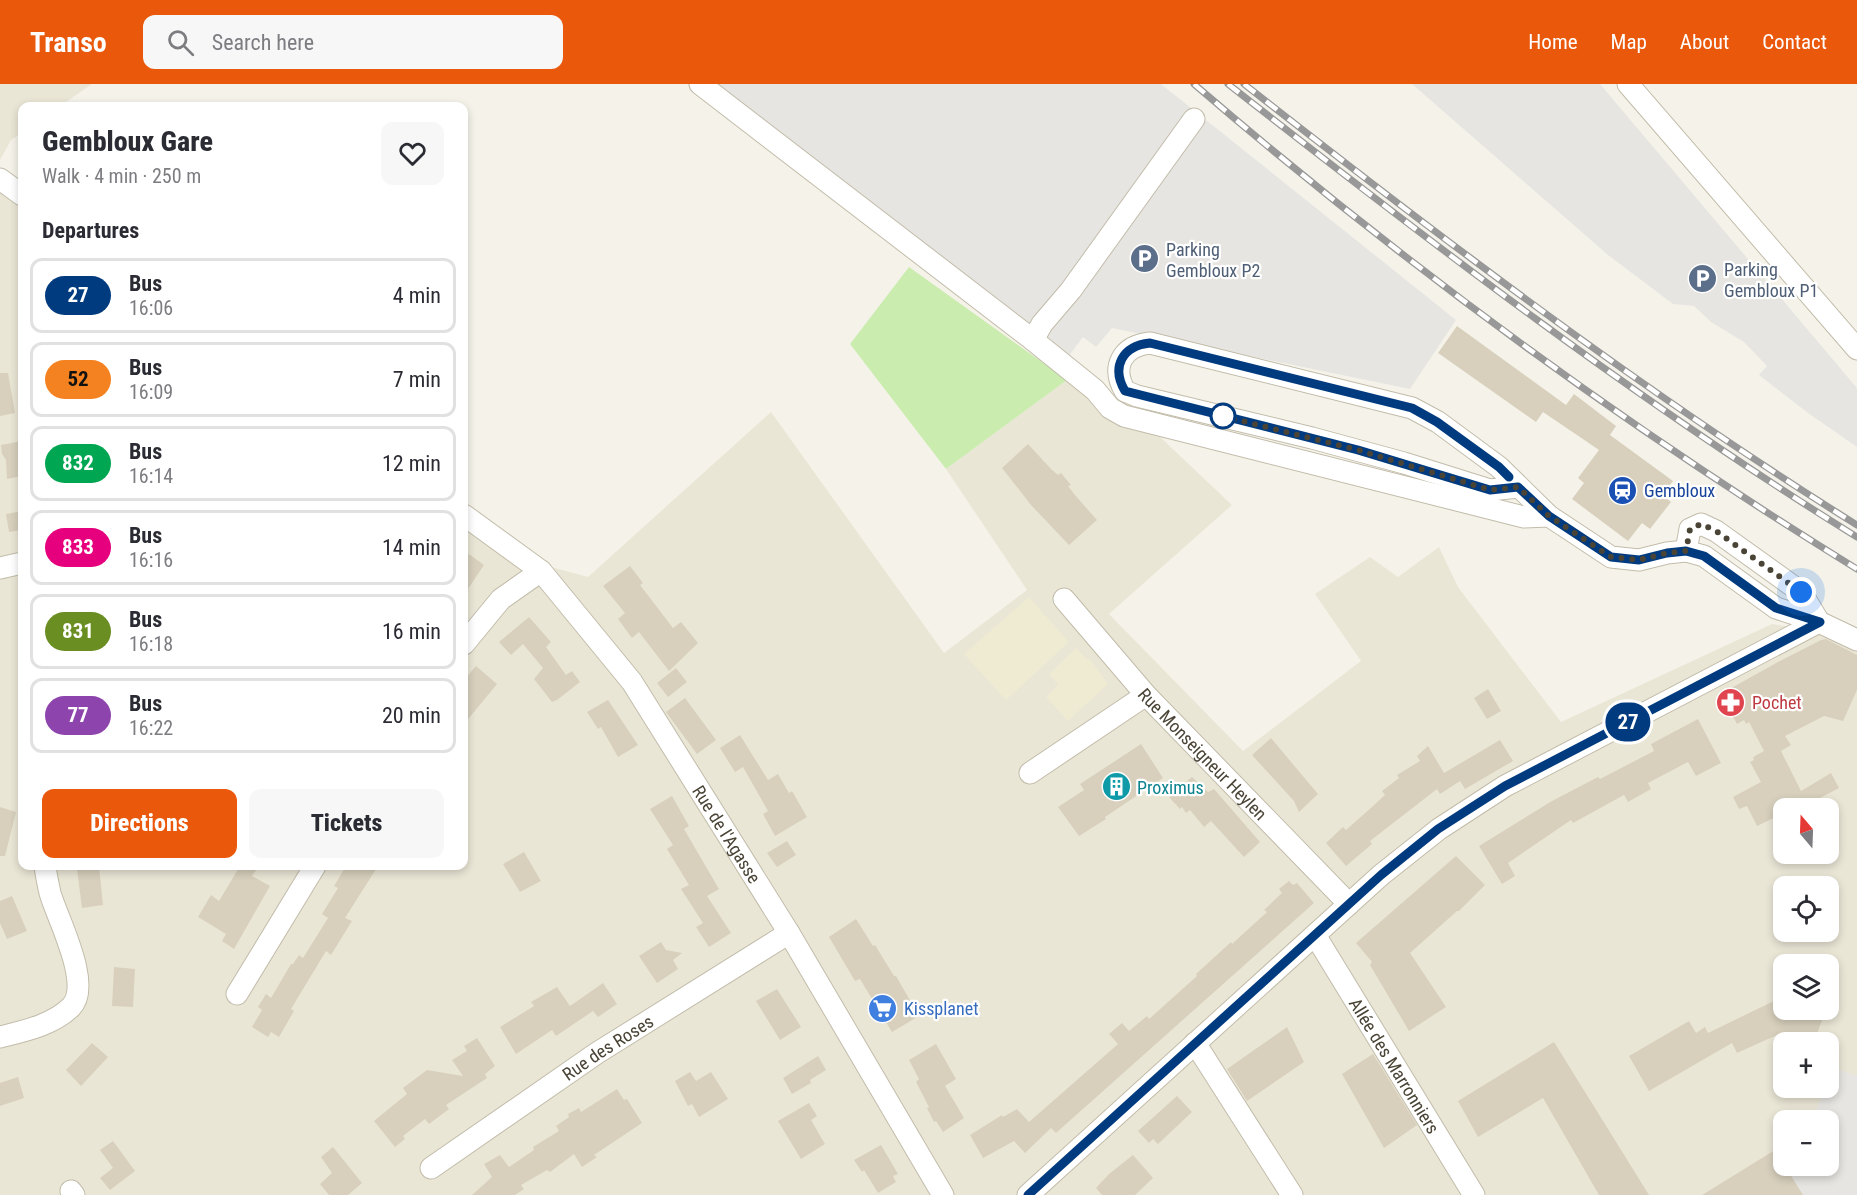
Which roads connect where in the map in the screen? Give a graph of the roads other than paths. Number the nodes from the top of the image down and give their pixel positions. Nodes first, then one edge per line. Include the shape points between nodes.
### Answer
1 (700, 84) edge
2 (1628, 84) edge
3 (1194, 119) dead end
4 (0, 179) edge
5 (18, 192) edge
6 (1033, 340) junction
7 (1857, 349) edge
8 (1518, 487) junction
9 (1549, 516) junction
10 (468, 518) edge
11 (1686, 551) junction
12 (18, 564) edge
13 (0, 568) edge
14 (541, 571) junction
15 (1064, 599) dead end
16 (1820, 622) junction
17 (468, 639) edge
18 (1857, 640) edge
19 (1146, 695) junction
20 (1030, 773) dead end
21 (46, 870) edge
22 (313, 870) edge
23 (1349, 904) junction
24 (789, 933) junction
25 (1315, 935) junction
26 (237, 994) dead end
27 (0, 1037) edge
28 (1196, 1043) junction
29 (431, 1168) dead end
30 (943, 1195) edge
31 (1028, 1195) edge
32 (1292, 1195) edge
33 (1474, 1195) edge

1 - 6 street
2 - 7 street
3 - 6 street
4 - 5 street
6 - 9 street via 1124,416 1524,517
8 - 8 street via 1490,490 1312,438 1137,396 1125,391 1119,382 1121,359 1129,350 1150,343 1412,408 1499,467
8 - 9 street
9 - 11 street via 1611,557 1639,560
10 - 14 street, Rue de l'Agasse
11 - 16 street via 1704,556 1776,608
11 - 16 street via 1690,529 1701,524 1716,531 1801,592
12 - 13 street
14 - 17 street via 501,599
14 - 24 street, Rue de l'Agasse via 632,682
15 - 19 street, Rue Monseigneur Heylen
16 - 18 street
16 - 23 street via 1505,786 1438,829
19 - 20 street
19 - 23 street, Rue Monseigneur Heylen
21 - 27 street via 79,987 73,1005 52,1021
22 - 26 street
23 - 25 street
24 - 29 street, Rue des Roses via 597,1053
24 - 30 street, Rue de l'Agasse
25 - 28 street
25 - 33 street, Allée des Marronniers
28 - 31 street
28 - 32 street

